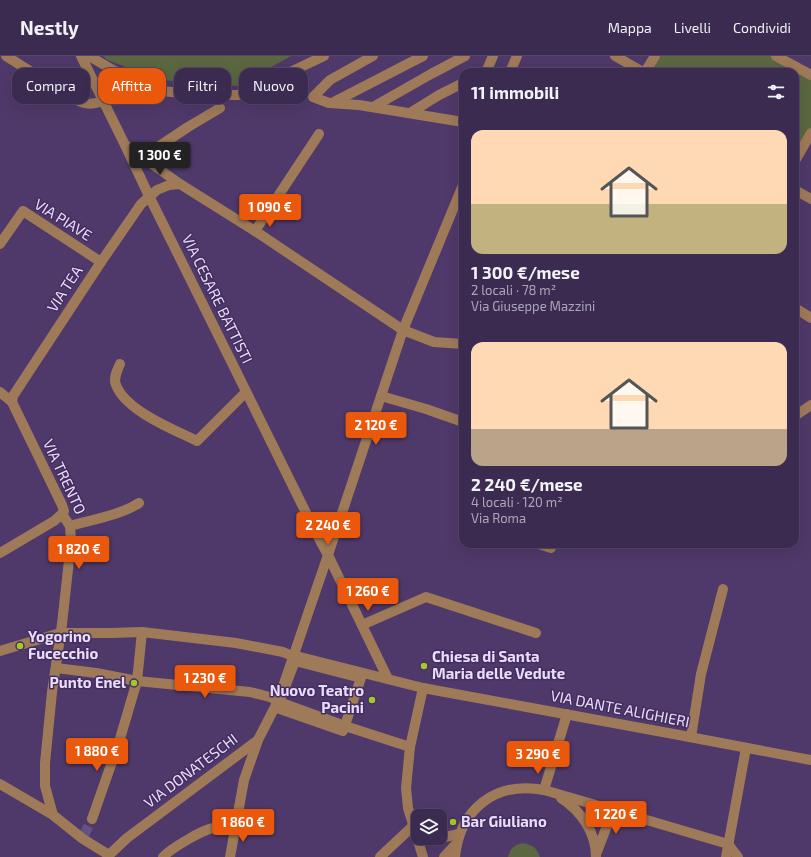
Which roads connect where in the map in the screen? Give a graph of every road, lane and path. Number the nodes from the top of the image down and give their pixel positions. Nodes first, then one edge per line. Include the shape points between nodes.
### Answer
1 (6, 56) edge
2 (81, 56) edge
3 (89, 56) edge
4 (324, 56) edge
5 (373, 56) edge
6 (423, 56) edge
7 (465, 56) edge
8 (493, 56) edge
9 (517, 56) edge
10 (615, 56) edge
11 (655, 56) edge
12 (776, 56) edge
13 (110, 68) edge
14 (487, 68) edge
15 (512, 68) edge
16 (637, 68) edge
17 (647, 68) edge
18 (798, 68) edge
19 (799, 68) edge
20 (811, 75) edge
21 (459, 85) edge
22 (98, 90) edge
23 (166, 91) edge
24 (98, 103) edge
25 (331, 103) junction
26 (105, 104) edge
27 (373, 107) junction
28 (220, 108) dead end
29 (410, 113) junction
30 (459, 121) edge
31 (811, 133) edge
32 (319, 134) dead end
33 (125, 145) junction
34 (799, 154) edge
35 (146, 159) junction
36 (180, 184) junction
37 (799, 192) edge
38 (149, 196) junction
39 (811, 199) edge
40 (458, 210) edge
41 (255, 231) junction
42 (0, 244) edge
43 (101, 262) junction
44 (799, 310) edge
45 (811, 318) edge
46 (403, 330) junction
47 (459, 344) edge
48 (120, 364) dead end
49 (0, 392) edge
50 (246, 392) junction
51 (380, 396) junction
52 (12, 402) junction
53 (811, 404) edge
54 (799, 413) edge
55 (459, 421) edge
56 (139, 503) dead end
57 (62, 514) junction
58 (70, 526) junction
59 (336, 530) junction
60 (315, 531) junction
61 (0, 553) edge
62 (328, 555) junction
63 (723, 588) dead end
64 (362, 625) junction
65 (142, 632) junction
66 (60, 633) junction
67 (536, 633) dead end
68 (0, 651) edge
69 (292, 656) junction
70 (56, 668) junction
71 (388, 680) junction
72 (137, 681) junction
73 (423, 688) junction
74 (278, 701) junction
75 (567, 714) junction
76 (345, 726) junction
77 (691, 737) junction
78 (258, 740) junction
79 (410, 747) junction
80 (746, 748) junction
81 (811, 760) edge
82 (0, 784) edge
83 (544, 790) junction
84 (613, 810) junction
85 (53, 815) junction
86 (411, 817) edge
87 (92, 819) tunnel mouth
88 (235, 826) junction
89 (411, 829) edge
90 (447, 838) edge
91 (458, 839) junction
92 (728, 844) junction
93 (419, 845) edge
94 (596, 855) edge
95 (109, 856) edge
96 (163, 857) edge
97 (230, 857) edge
98 (380, 857) edge
99 (423, 857) edge
100 (444, 857) edge
101 (455, 857) edge
102 (726, 857) edge
103 (738, 857) edge

1 - 24 street via 73,98 83,103
2 - 22 street, VIA CESARE BATTISTI
3 - 13 street
4 - 23 street via 238,95
5 - 25 street via 330,80 313,98
6 - 25 street
7 - 27 street
8 - 14 street
9 - 15 street
10 - 16 street
11 - 17 street
12 - 18 street
19 - 20 street
21 - 29 street
25 - 27 street
26 - 33 street, VIA CESARE BATTISTI
27 - 29 street
28 - 35 street via 158,147
29 - 30 street
31 - 34 street
32 - 41 street
33 - 35 street
33 - 38 street, VIA CESARE BATTISTI
35 - 36 street
36 - 38 street via 164,187
36 - 41 street
37 - 39 street
38 - 43 street, VIA TEA
38 - 50 street, VIA CESARE BATTISTI
40 - 46 street
41 - 46 street
42 - 43 street, VIA PIAVE via 23,211
43 - 52 street, VIA TEA via 13,396
44 - 45 street
46 - 47 street via 434,342
46 - 51 street
48 - 50 street via 115,374 116,385 126,401 144,415 197,441
49 - 52 street, VIA TRENTO
50 - 60 street, VIA CESARE BATTISTI
51 - 55 street
51 - 59 street
52 - 57 street, VIA TRENTO via 62,505
53 - 54 street
56 - 58 street via 131,508
57 - 58 street, VIA TRENTO
57 - 61 street
58 - 66 street, VIA TRENTO via 71,542
59 - 60 street via 333,534 325,536
59 - 62 street
60 - 62 street, VIA CESARE BATTISTI
62 - 64 street, VIA CESARE BATTISTI
62 - 69 street
63 - 77 street via 701,674
64 - 67 street via 426,597
64 - 71 street, VIA CESARE BATTISTI
65 - 66 street, VIA DANTE ALIGHIERI
65 - 69 street, VIA DANTE ALIGHIERI via 236,643
65 - 72 street
66 - 68 street, VIA DANTE ALIGHIERI
66 - 70 street, VIA TRENTO
69 - 71 street, VIA DANTE ALIGHIERI
69 - 74 street
70 - 72 street
70 - 85 street, VIA TRENTO via 44,786
71 - 73 street, VIA DANTE ALIGHIERI
72 - 74 street via 250,692
72 - 87 street
73 - 75 street, VIA DANTE ALIGHIERI
73 - 79 street
74 - 76 street
74 - 76 street via 295,660 361,678
74 - 78 street, VIA DONATESCHI
75 - 77 street, VIA DANTE ALIGHIERI
75 - 83 street
76 - 79 street
77 - 80 street, VIA DANTE ALIGHIERI
78 - 88 street via 244,780
78 - 95 street, VIA DONATESCHI via 127,838
79 - 86 street via 406,788
80 - 81 street, VIA DANTE ALIGHIERI
80 - 92 street
82 - 85 street
83 - 84 street
83 - 91 street via 512,789 492,796 475,809 463,825
83 - 94 street via 569,802 582,815 591,831
84 - 92 street
84 - 94 street
85 - 95 street
88 - 96 street via 211,828
88 - 97 street
89 - 98 street
90 - 91 street
91 - 100 street
91 - 101 street
92 - 102 street
92 - 103 street
93 - 99 street

